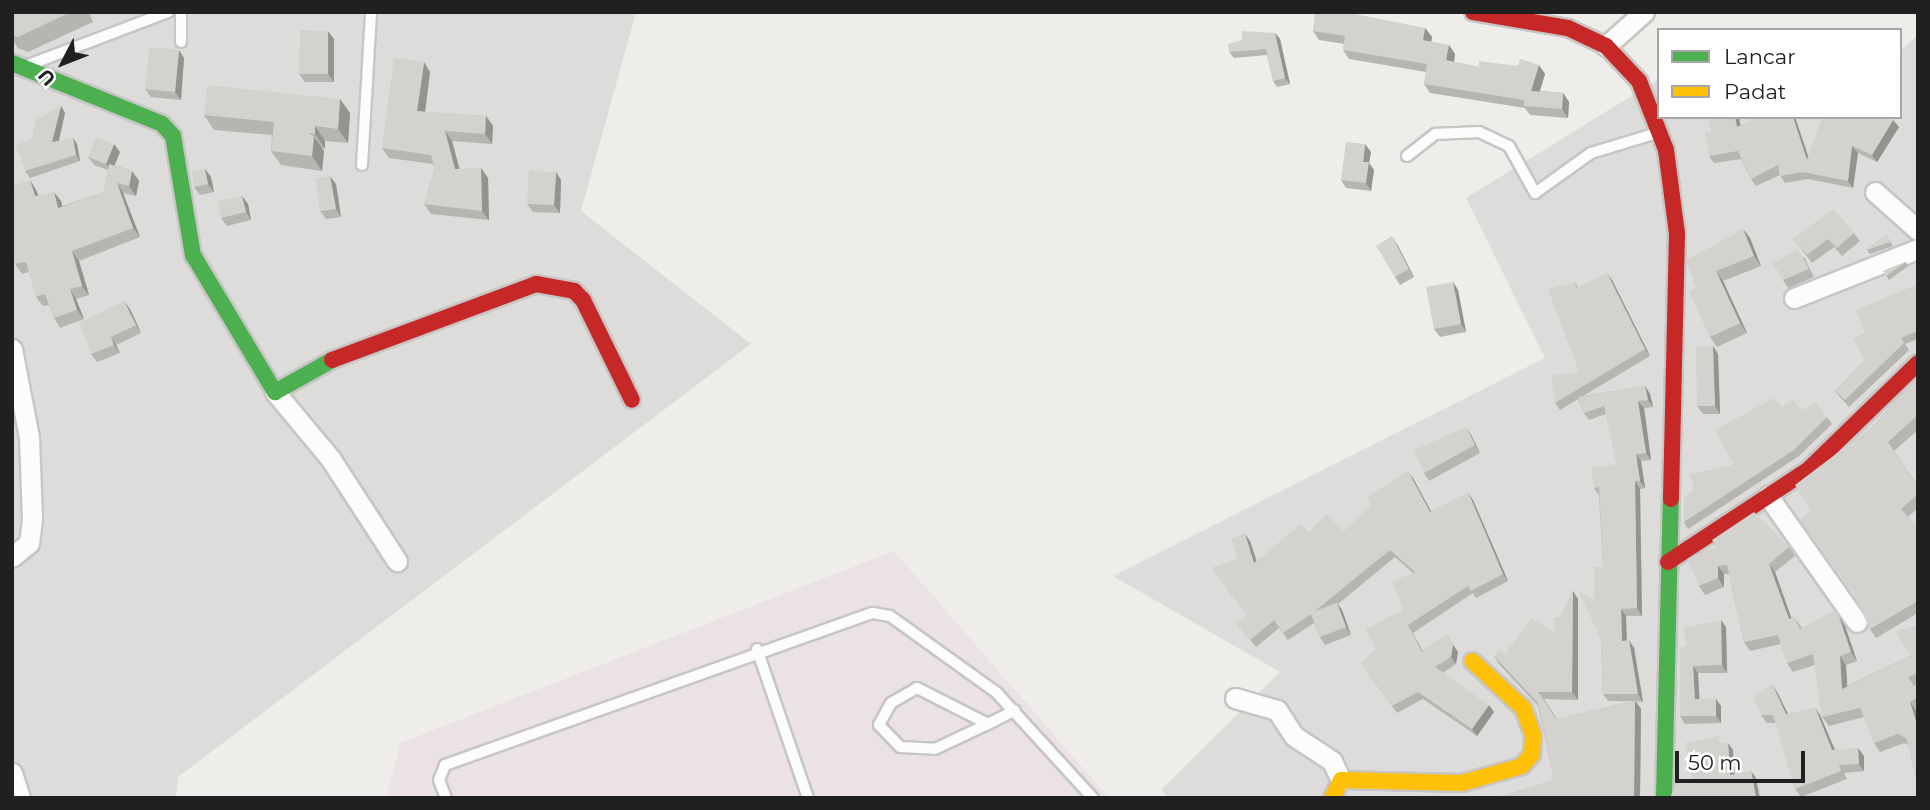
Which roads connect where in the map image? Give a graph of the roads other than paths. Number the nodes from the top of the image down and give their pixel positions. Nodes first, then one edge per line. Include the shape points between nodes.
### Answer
1 (168, 12) edge
2 (181, 12) edge
3 (371, 12) edge
4 (1473, 12) edge
5 (1644, 12) edge
6 (1537, 17) edge
7 (1622, 21) edge
8 (181, 42) dead end
9 (1606, 46) junction
10 (18, 65) edge
11 (1661, 132) junction
12 (1406, 156) dead end
13 (362, 165) dead end
14 (1875, 192) dead end
15 (1918, 230) edge
16 (1918, 249) edge
17 (1794, 298) dead end
18 (12, 349) edge
19 (1918, 363) edge
20 (275, 392) junction
21 (632, 400) dead end
22 (1768, 496) junction
23 (12, 557) edge
24 (397, 561) dead end
25 (1668, 562) junction
26 (1857, 622) dead end
27 (757, 649) junction
28 (1472, 661) dead end
29 (1235, 698) dead end
30 (1015, 710) junction
31 (988, 724) junction
32 (12, 773) edge
33 (1337, 789) edge
34 (20, 798) edge
35 (446, 798) edge
36 (808, 798) edge
37 (1093, 798) edge
38 (1664, 798) edge

1 - 10 lane
2 - 8 lane
3 - 13 lane
4 - 6 street
5 - 7 street
6 - 9 street
7 - 9 street
9 - 11 street via 1639,81
10 - 20 street via 162,124 173,136 193,256
11 - 12 lane via 1591,153 1535,193 1509,146 1479,131 1436,135
11 - 25 street via 1677,233
14 - 15 street
16 - 17 street
18 - 23 street via 29,437 32,519 29,542
19 - 22 street via 1825,455
20 - 21 street via 320,364 536,284 574,291 583,300
20 - 24 street via 330,458
22 - 25 street
22 - 26 street
25 - 38 street
27 - 30 lane via 873,613 890,616
27 - 35 lane via 445,765 439,780
27 - 36 lane
28 - 33 street via 1522,708 1533,735 1532,754 1522,766 1452,784
29 - 33 street via 1277,710 1294,736 1332,761
30 - 31 lane
30 - 37 lane
31 - 31 lane via 917,688 891,703 879,725 900,747 913,751 935,749
32 - 34 street

